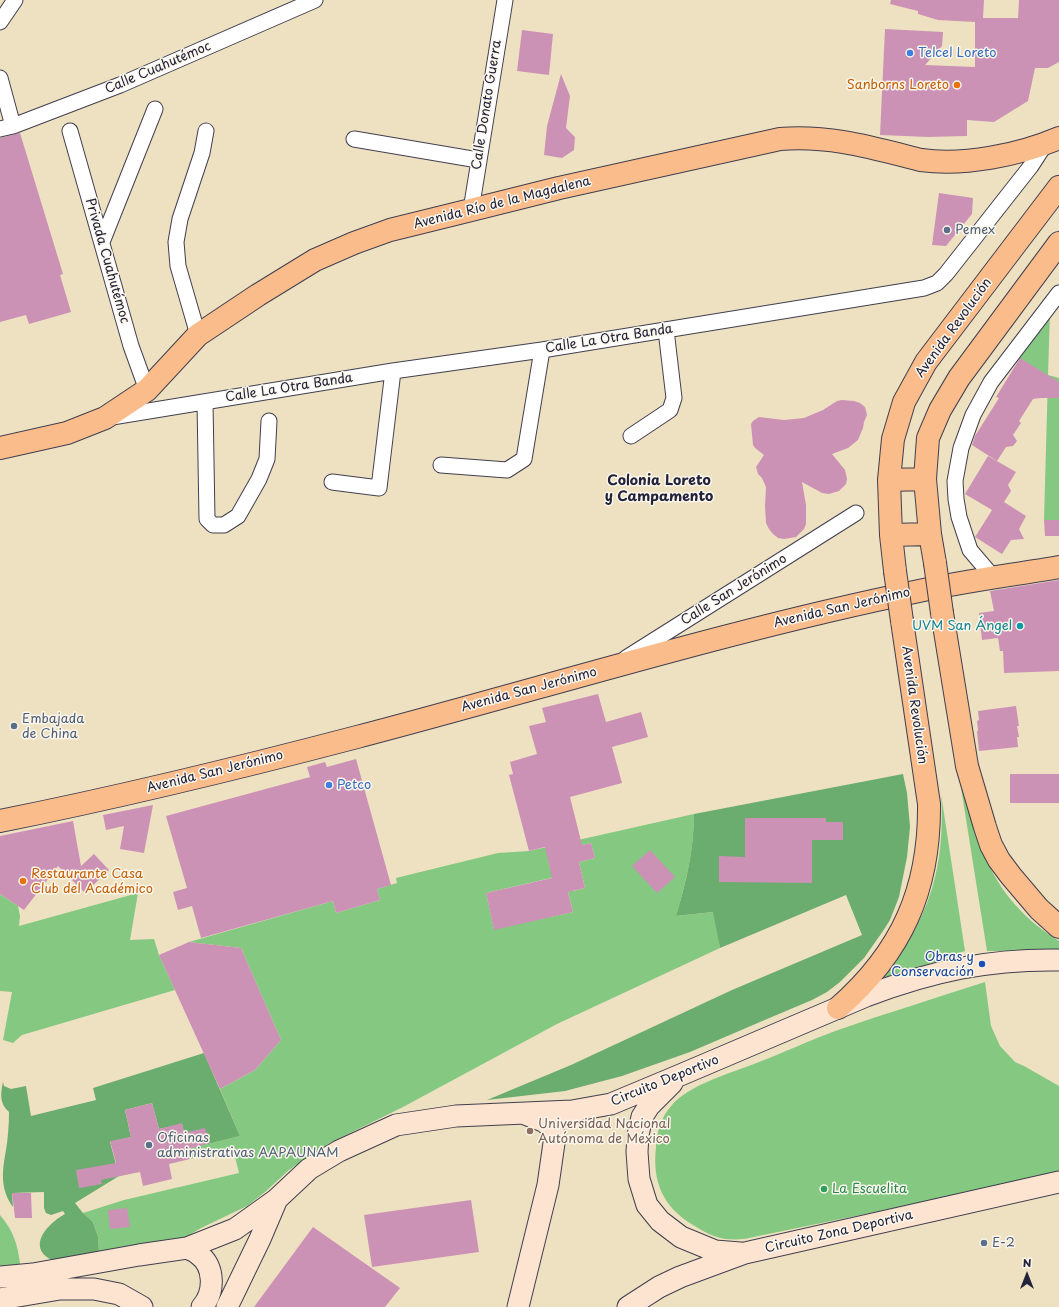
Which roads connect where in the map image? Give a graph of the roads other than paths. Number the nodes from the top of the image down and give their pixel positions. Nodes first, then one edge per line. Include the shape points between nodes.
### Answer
1 (15, 0) edge
2 (315, 0) edge
3 (505, 0) edge
4 (0, 22) edge
5 (0, 78) edge
6 (155, 110) dead end
7 (7, 127) edge
8 (70, 131) dead end
9 (206, 131) dead end
10 (354, 139) dead end
11 (1053, 141) edge
12 (478, 160) junction
13 (1059, 187) edge
14 (471, 210) junction
15 (102, 242) junction
16 (1059, 243) edge
17 (1059, 293) edge
18 (666, 330) junction
19 (198, 335) junction
20 (542, 350) junction
21 (393, 371) junction
22 (147, 390) junction
23 (205, 402) junction
24 (105, 418) junction
25 (269, 421) dead end
26 (630, 436) dead end
27 (0, 448) edge
28 (441, 464) dead end
29 (925, 478) junction
30 (889, 480) junction
31 (332, 482) dead end
32 (856, 513) dead end
33 (930, 534) junction
34 (891, 535) junction
35 (1059, 567) edge
36 (993, 577) junction
37 (611, 667) junction
38 (0, 821) edge
39 (1059, 927) edge
40 (1059, 960) edge
41 (838, 1008) junction
42 (678, 1076) junction
43 (523, 1114) junction
44 (1059, 1182) edge
45 (277, 1198) junction
46 (187, 1248) junction
47 (745, 1253) junction
48 (0, 1277) edge
49 (0, 1299) edge
50 (142, 1307) edge
51 (202, 1307) edge
52 (227, 1307) edge
53 (518, 1307) edge
54 (628, 1307) edge

1 - 4 street
2 - 7 street, Calle Cuahutémoc via 120,85
3 - 12 street, Calle Donato Guerra
5 - 7 street
6 - 15 street
8 - 15 street, Privada Cuahutémoc
9 - 19 street via 202,153 180,219 176,242 178,266
10 - 12 street
11 - 14 main road, Avenida Río de la Magdalena via 985,158 935,162 837,140 780,139
11 - 18 street, Calle La Otra Banda via 937,282 924,288
12 - 14 street, Calle Donato Guerra
13 - 30 main road, Avenida Revolución via 926,362 904,402 893,439
14 - 19 main road, Avenida Río de la Magdalena via 390,230 321,258 258,295
15 - 22 street, Privada Cuahutémoc via 131,346
16 - 29 main road via 959,378 940,410 928,438
17 - 36 street via 991,382 973,415 961,448 955,481 959,517 970,550
18 - 20 street, Calle La Otra Banda
18 - 26 street via 674,398 670,410
19 - 22 main road, Avenida Río de la Magdalena
20 - 21 street, Calle La Otra Banda
20 - 28 street via 524,459 507,470
21 - 23 street, Calle La Otra Banda
21 - 31 street via 379,488
22 - 24 main road, Avenida Río de la Magdalena
23 - 24 street, Calle La Otra Banda
23 - 25 street via 207,519 213,525 224,525 238,516 259,479 267,459
24 - 27 main road, Avenida Río de la Magdalena via 66,433
29 - 30 main road
29 - 33 main road
30 - 34 main road, Avenida Revolución
32 - 37 street, Calle San Jerónimo
33 - 34 main road
33 - 39 main road, bridge via 967,766 989,839 1010,876
34 - 41 main road, Avenida Revolución, bridge via 929,804 926,855 911,911 892,947 868,980
35 - 36 main road, Avenida San Jerónimo
36 - 37 main road, Avenida San Jerónimo via 777,623
37 - 38 main road, Avenida San Jerónimo via 357,737 98,801
40 - 41 street, Circuito Deportivo via 1008,961 952,969 894,985
41 - 42 street, Circuito Deportivo
42 - 43 street, Circuito Deportivo via 610,1104 572,1111
42 - 47 street via 649,1106 642,1118 637,1152 639,1179 647,1205 660,1221 681,1237 715,1251
43 - 45 street, Circuito Deportivo via 456,1116 396,1125 339,1151 309,1169
43 - 53 street via 543,1121 550,1126 555,1136 548,1185
44 - 47 street, Circuito Zona Deportiva
45 - 46 street via 235,1229
45 - 52 street, Circuito Deportivo
46 - 48 street via 33,1274
46 - 51 street via 199,1254 211,1275 210,1292
47 - 54 street, Circuito Zona Deportiva via 680,1276
49 - 50 street via 60,1289 94,1289 119,1294

